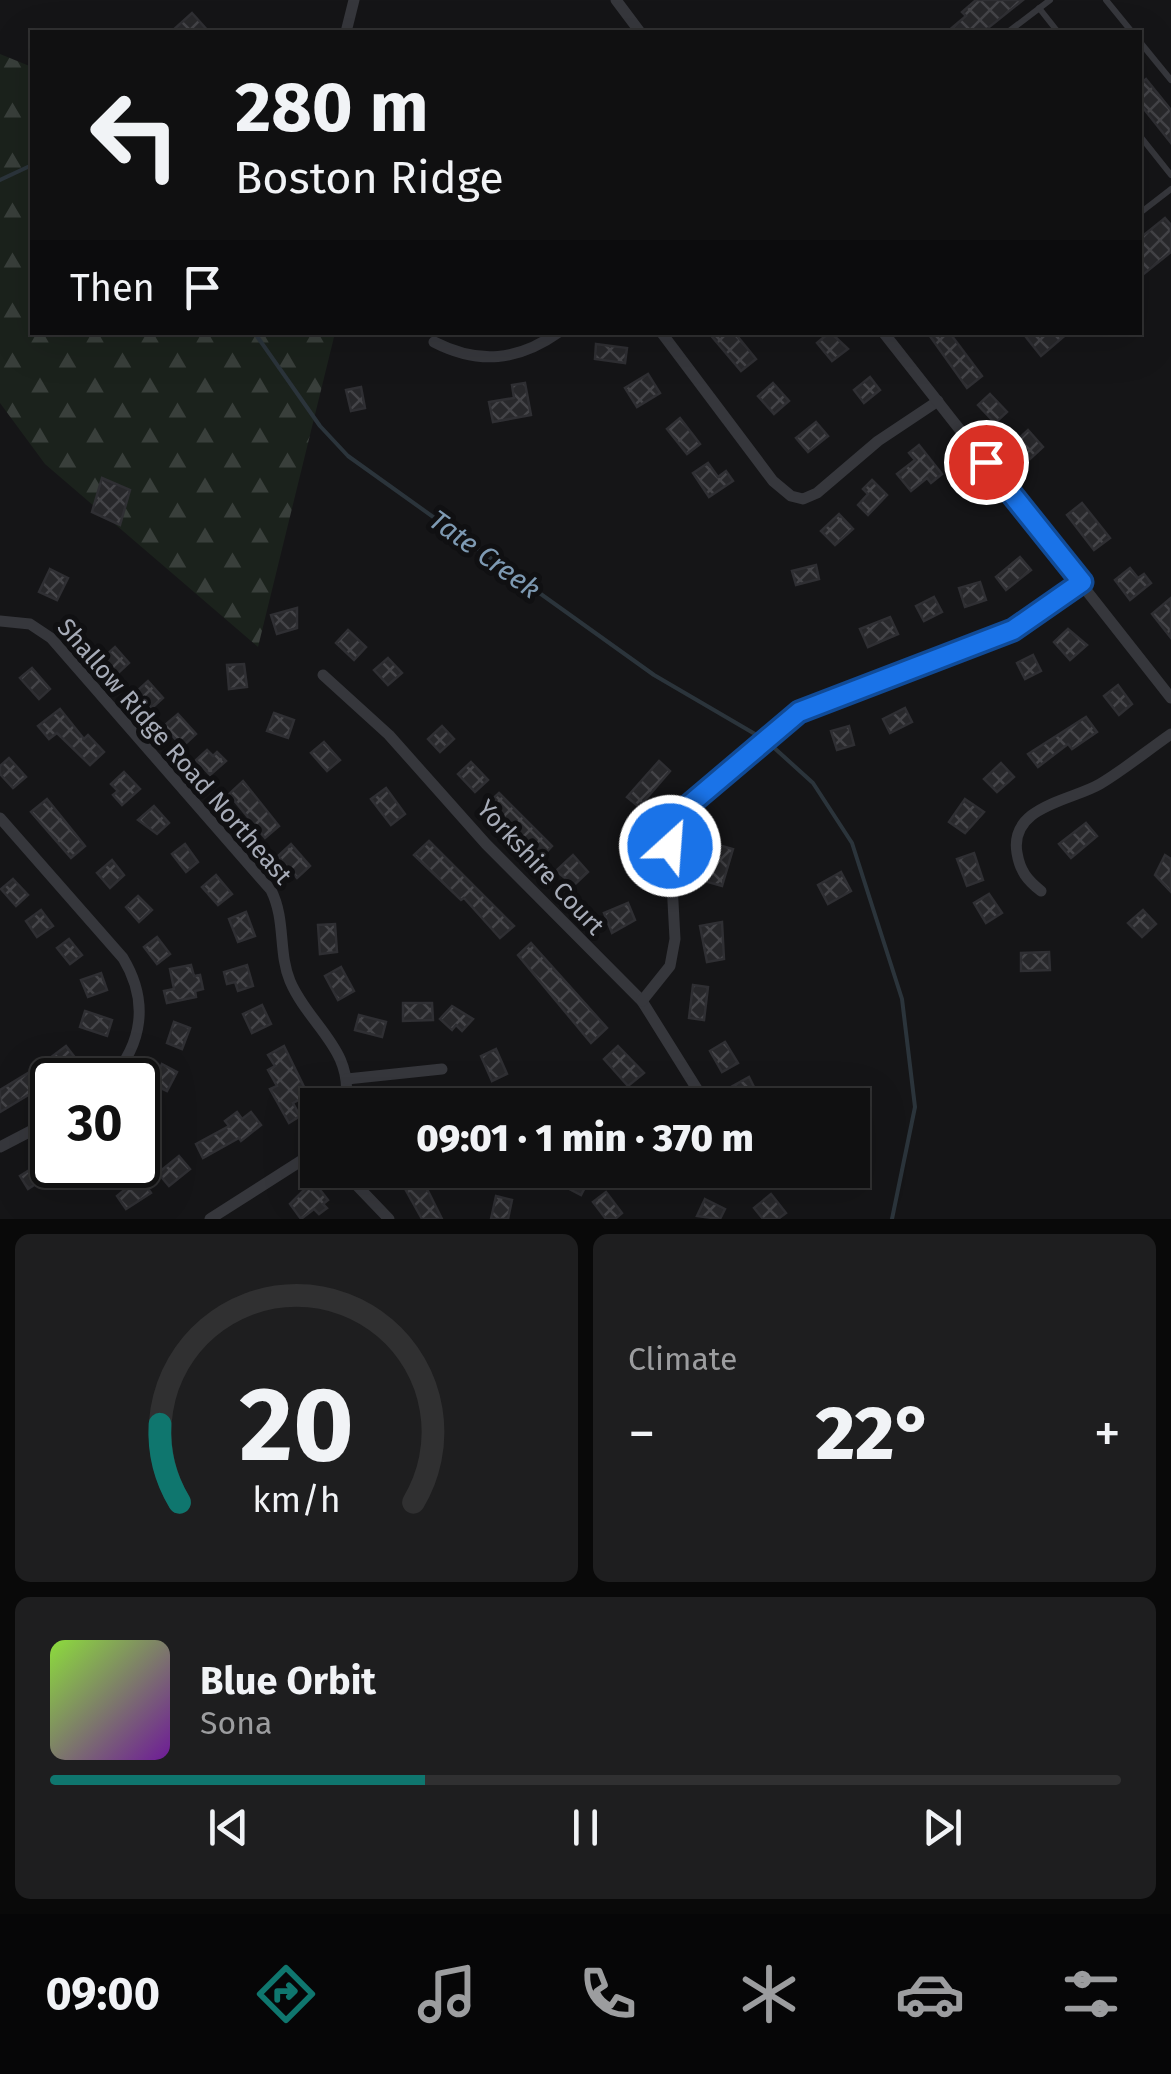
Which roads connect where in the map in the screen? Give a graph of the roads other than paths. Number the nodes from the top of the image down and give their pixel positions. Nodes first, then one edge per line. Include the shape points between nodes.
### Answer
1 (354, 0) edge
2 (616, 0) edge
3 (1050, 0) edge
4 (1106, 0) edge
5 (1039, 8) junction
6 (346, 30) edge
7 (638, 30) edge
8 (1011, 30) edge
9 (1056, 30) edge
10 (1130, 30) edge
11 (1142, 44) edge
12 (1171, 80) edge
13 (1142, 139) edge
14 (1171, 176) edge
15 (1171, 189) edge
16 (1142, 212) edge
17 (555, 335) edge
18 (663, 335) edge
19 (885, 335) edge
20 (434, 342) dead end
21 (938, 401) junction
22 (1082, 582) junction
23 (0, 621) edge
24 (324, 675) dead end
25 (1171, 698) edge
26 (1171, 734) edge
27 (0, 818) edge
28 (1041, 891) dead end
29 (642, 1001) junction
30 (128, 1058) edge
31 (442, 1069) dead end
32 (347, 1080) junction
33 (346, 1088) edge
34 (697, 1088) edge
35 (30, 1131) edge
36 (0, 1147) edge
37 (300, 1162) edge
38 (360, 1188) edge
39 (210, 1219) edge
40 (390, 1219) edge

1 - 6 street
2 - 7 street
3 - 5 lane
4 - 10 lane
5 - 8 lane
5 - 9 lane
11 - 12 lane
13 - 14 lane
15 - 16 lane
17 - 20 street via 531,352 506,356 474,356
18 - 21 street via 791,496 817,494
19 - 21 street
21 - 22 street
22 - 25 street
22 - 29 street via 1013,630 811,704 682,811 670,846 670,966
23 - 32 street, Shallow Ridge Road Northeast via 30,624 50,638 271,890 289,978 339,1052
24 - 29 street, Yorkshire Court
26 - 28 street via 1101,783 1050,803 1021,824 1020,868
27 - 30 street via 123,958 136,984 138,1034
29 - 34 street, Yorkshire Court
31 - 32 street
32 - 33 street, Shallow Ridge Road Northeast
35 - 36 street
37 - 39 street
38 - 40 street

